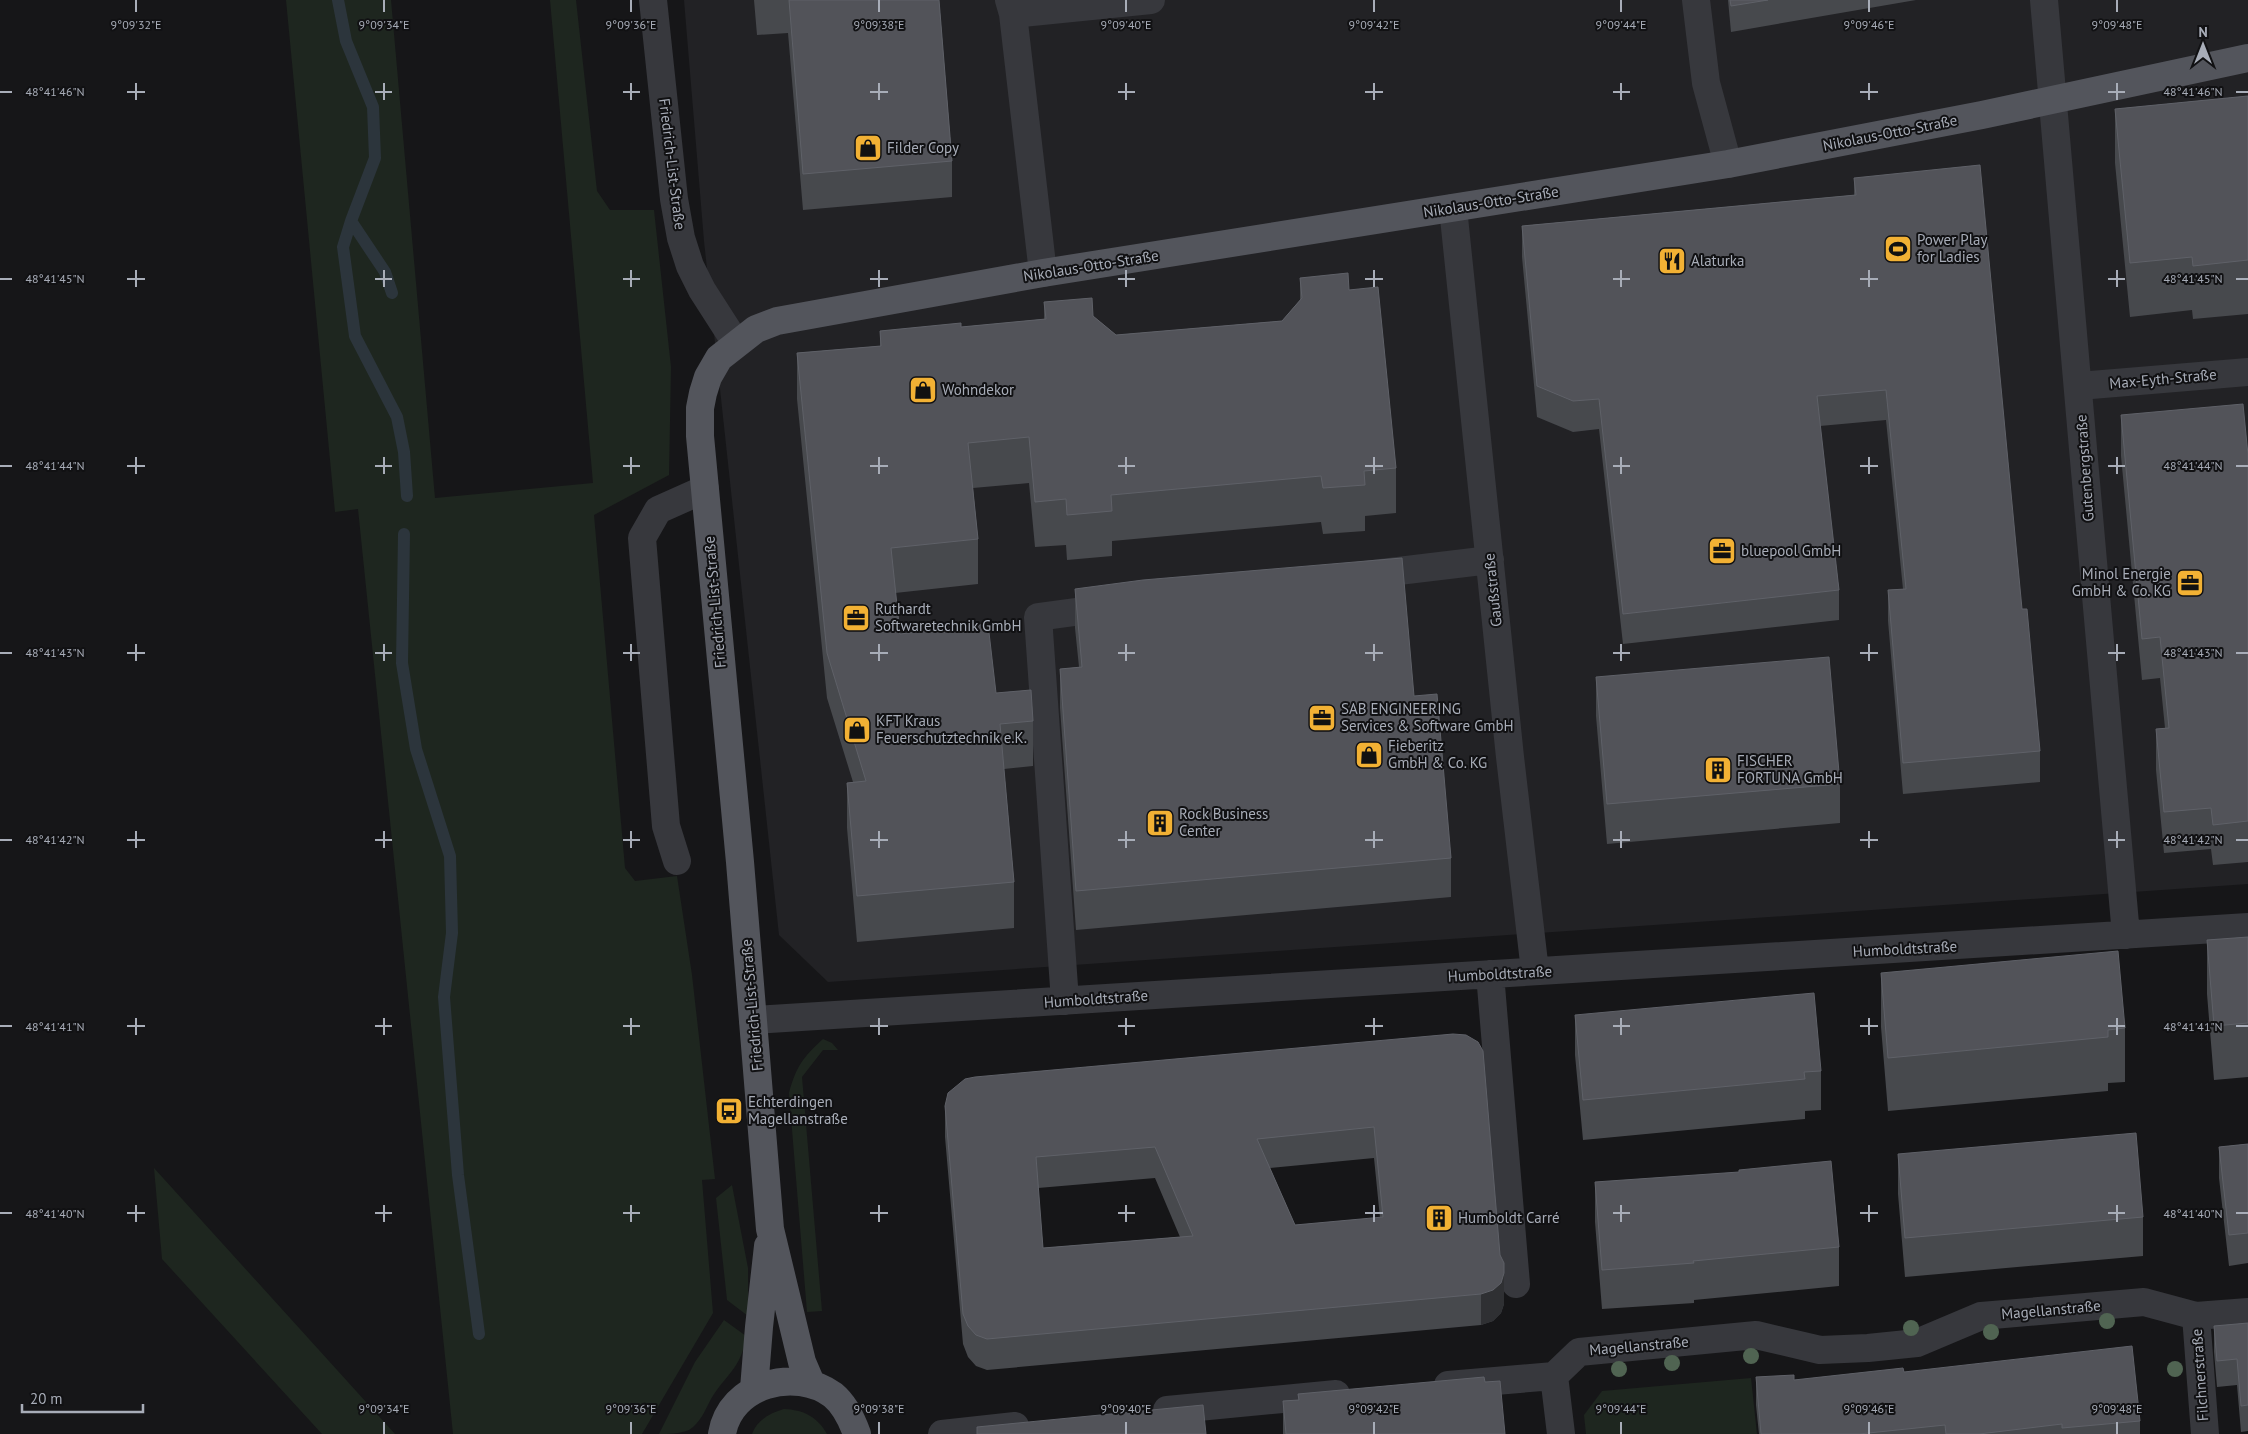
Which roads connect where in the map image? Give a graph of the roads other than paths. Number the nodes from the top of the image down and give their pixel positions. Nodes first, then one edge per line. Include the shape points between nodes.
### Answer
1 (653, 0) edge
2 (1151, 0) edge
3 (1696, 0) edge
4 (2044, 0) edge
5 (1011, 7) edge
6 (2248, 58) edge
7 (2053, 100) junction
8 (1728, 164) junction
9 (1453, 208) junction
10 (1043, 274) junction
11 (736, 344) junction
12 (2248, 372) edge
13 (2079, 386) junction
14 (705, 489) junction
15 (1490, 560) junction
16 (1338, 579) edge
17 (1135, 604) edge
18 (677, 861) dead end
19 (2248, 927) edge
20 (2126, 935) junction
21 (1535, 972) junction
22 (1490, 974) junction
23 (1065, 1001) junction
24 (753, 1020) junction
25 (770, 1229) junction
26 (1516, 1284) dead end
27 (2248, 1312) edge
28 (2196, 1316) junction
29 (1554, 1376) junction
30 (811, 1383) junction
31 (1420, 1388) edge
32 (754, 1389) junction
33 (1361, 1392) edge
34 (1144, 1412) edge
35 (1038, 1423) edge
36 (722, 1434) edge
37 (857, 1434) edge
38 (942, 1434) edge
39 (1561, 1434) edge
40 (2205, 1434) edge

1 - 11 street, Friedrich-List-Straße via 681,238 702,290
2 - 5 street
3 - 8 street via 1706,83
4 - 7 street, Gutenbergstraße
5 - 10 street
6 - 7 main road, Nikolaus-Otto-Straße
7 - 8 main road, Nikolaus-Otto-Straße
7 - 13 street, Gutenbergstraße
8 - 9 main road, Nikolaus-Otto-Straße
9 - 10 main road, Nikolaus-Otto-Straße
9 - 15 street, Gaußstraße
10 - 11 main road, Nikolaus-Otto-Straße via 776,321 756,329
11 - 14 main road, Friedrich-List-Straße via 720,358 702,393 700,436
12 - 13 street, Max-Eyth-Straße
13 - 20 street, Gutenbergstraße
14 - 18 street via 658,510 642,538 666,826
14 - 24 main road, Friedrich-List-Straße
15 - 16 street
15 - 21 street, Gaußstraße
17 - 23 street via 1038,617
19 - 20 street, Humboldtstraße
20 - 21 street, Humboldtstraße
21 - 22 street, Humboldtstraße
22 - 23 street, Humboldtstraße
22 - 26 street
23 - 24 street, Humboldtstraße
24 - 25 main road, Friedrich-List-Straße
25 - 30 main road, Friedrich-List-Straße via 802,1362
25 - 32 main road, Friedrich-List-Straße
27 - 28 street, Magellanstraße
28 - 29 street, Magellanstraße via 2144,1302 1981,1316 1917,1343 1839,1350 1820,1350 1756,1335 1579,1352
28 - 40 street, Filchnerstraße
29 - 31 street
29 - 39 street
30 - 32 main road via 782,1381
30 - 37 main road via 833,1396 850,1414
32 - 36 main road via 736,1406
33 - 34 street
35 - 38 street

